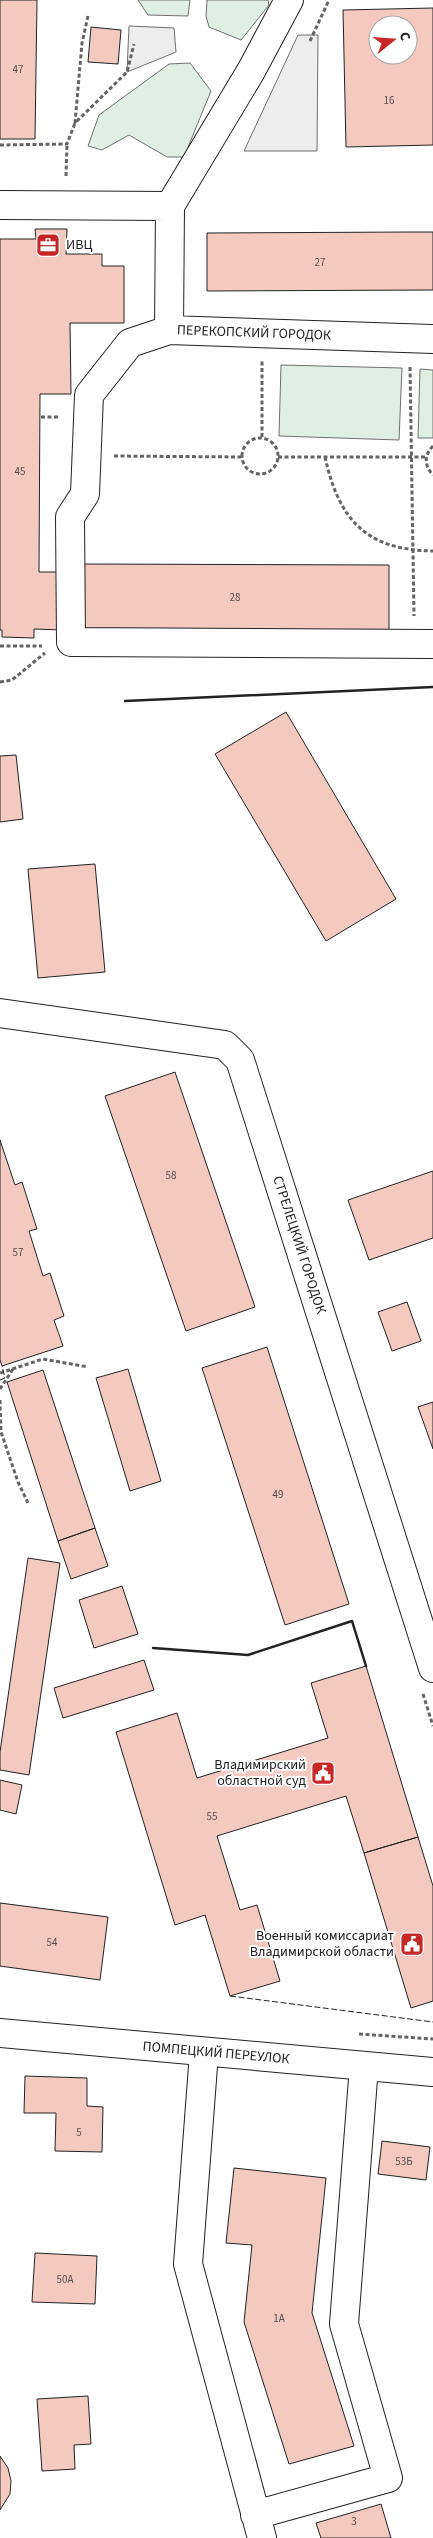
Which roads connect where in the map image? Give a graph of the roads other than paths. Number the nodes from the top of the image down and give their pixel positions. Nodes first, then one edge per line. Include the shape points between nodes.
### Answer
1 (289, 0) edge
2 (0, 205) edge
3 (170, 206) junction
4 (170, 330) junction
5 (421, 338) edge
6 (424, 644) edge
7 (0, 1013) edge
8 (433, 1668) edge
9 (0, 2033) edge
10 (204, 2053) junction
11 (364, 2066) junction
12 (433, 2072) edge
13 (258, 2527) edge

1 - 3 street via 251,72
2 - 3 street
3 - 4 street, ПЕРЕКОПСКИЙ ГОРОДОК
4 - 5 street, ПЕРЕКОПСКИЙ ГОРОДОК
4 - 6 street via 130,343 89,395 85,494 70,517 71,642
7 - 8 street, СТРЕЛЕЦКИЙ ГОРОДОК via 225,1045 240,1060
9 - 10 street, ПОМПЕЦКИЙ ПЕРЕУЛОК
10 - 11 street, ПОМПЕЦКИЙ ПЕРЕУЛОК
10 - 13 street via 188,2264
11 - 12 street, ПОМПЕЦКИЙ ПЕРЕУЛОК
11 - 13 street via 344,2324 388,2478

